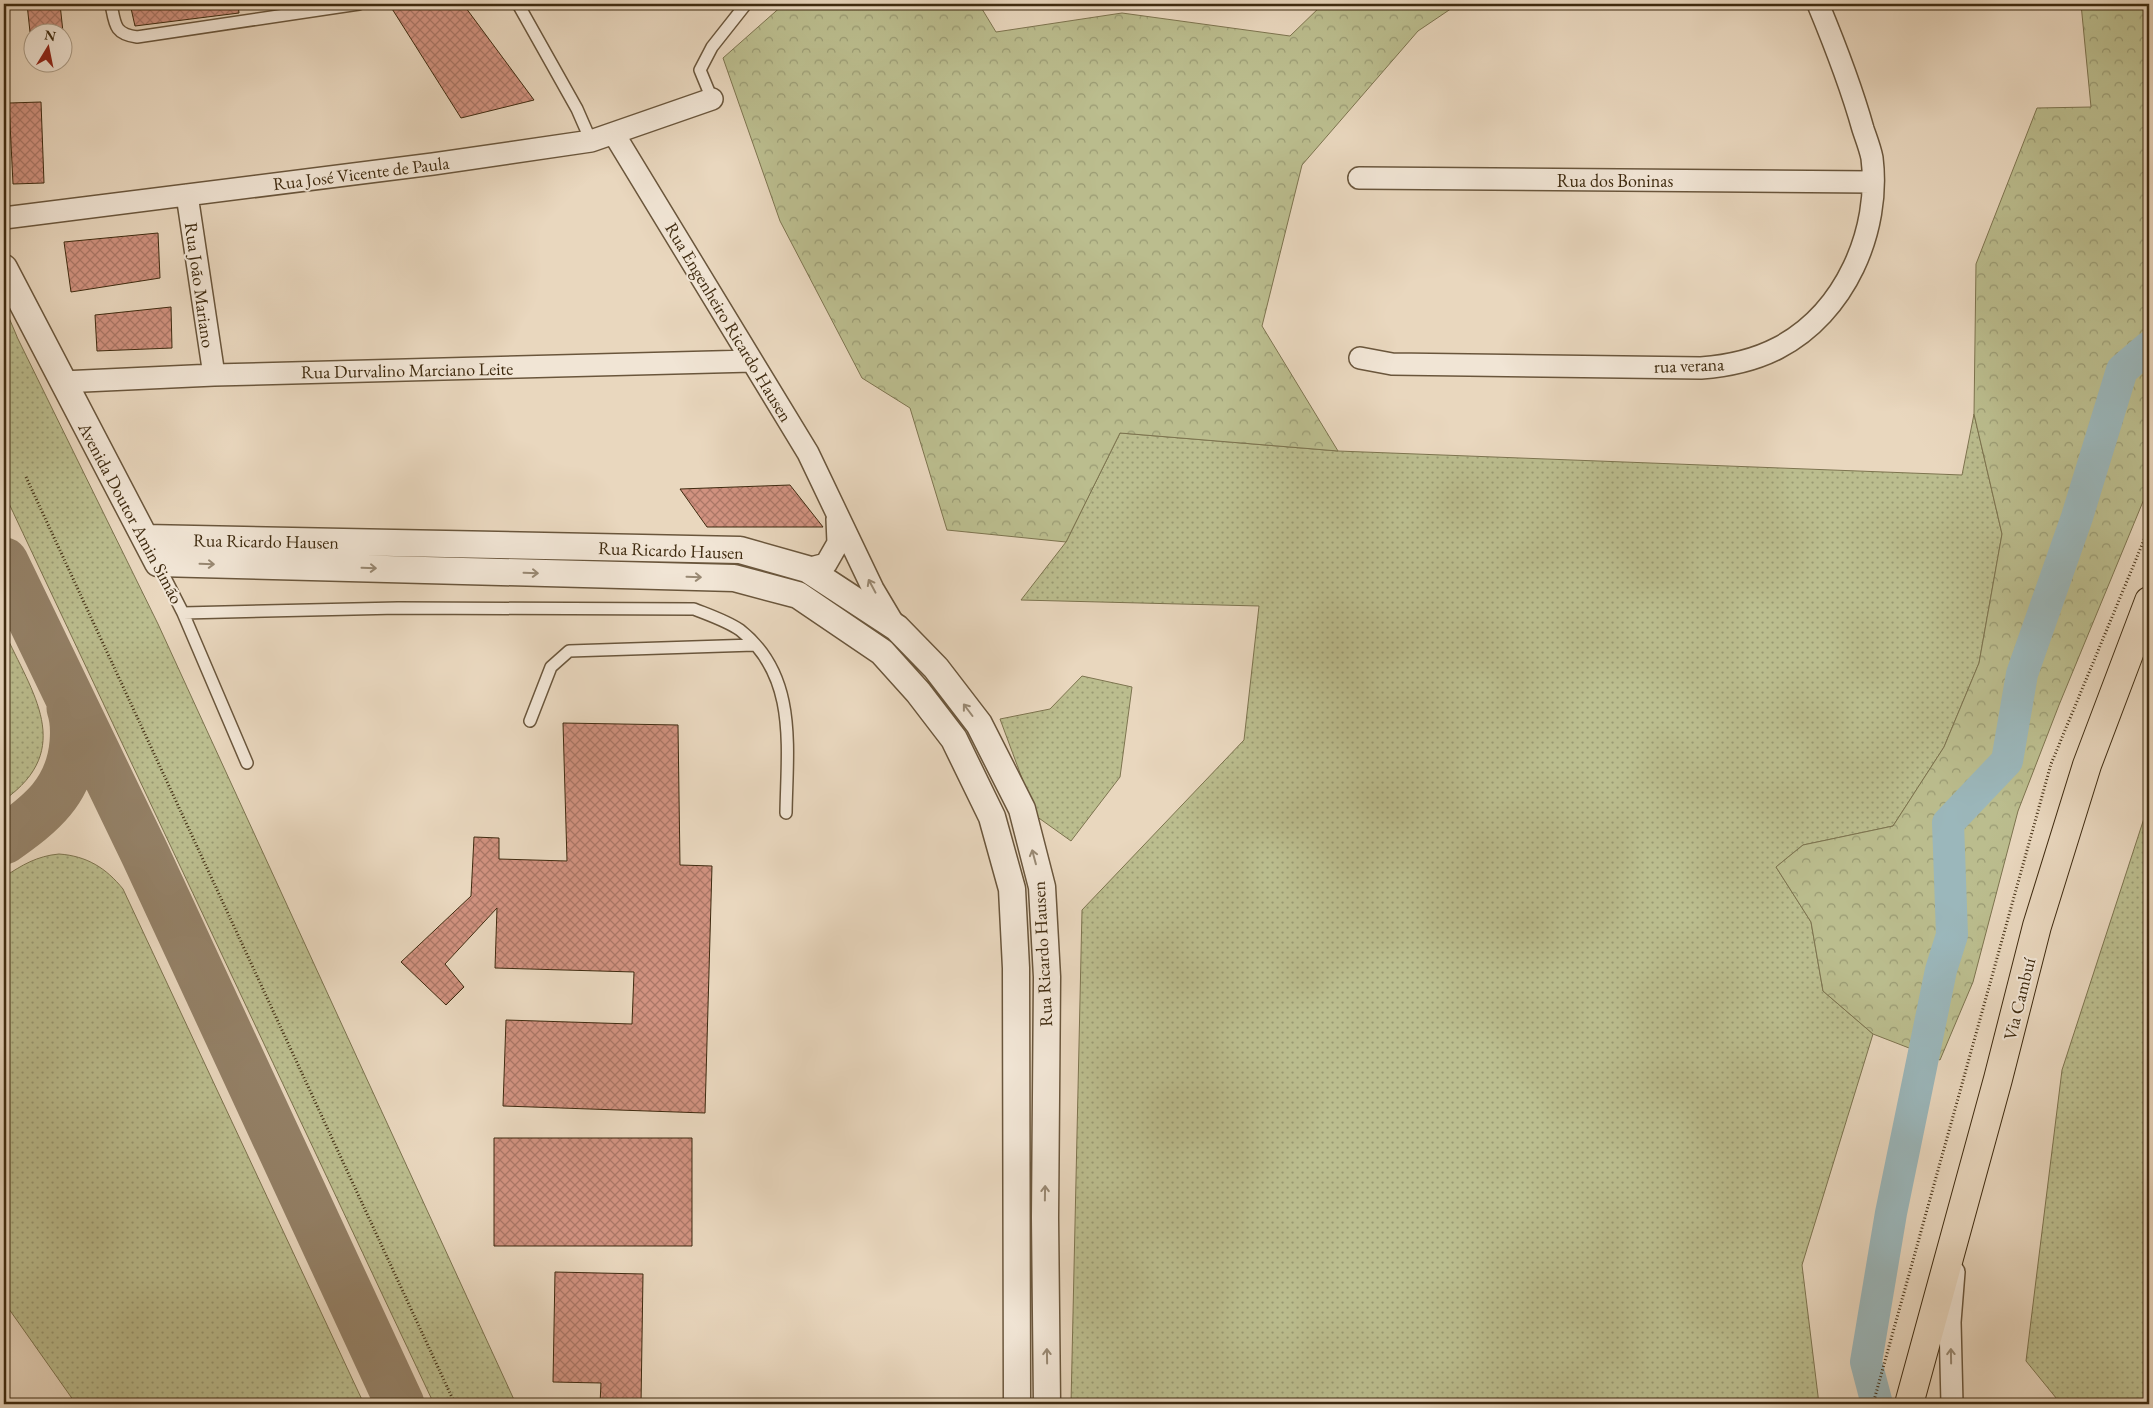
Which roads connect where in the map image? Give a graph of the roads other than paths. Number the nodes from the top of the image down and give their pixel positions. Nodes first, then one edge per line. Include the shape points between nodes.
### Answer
1 (111, 4) edge
2 (359, 4) edge
3 (518, 4) edge
4 (746, 4) edge
5 (1818, 4) edge
6 (712, 99) joint
7 (614, 134) junction
8 (591, 141) junction
9 (1359, 178) dead end
10 (1872, 182) junction
11 (187, 195) junction
12 (4, 218) edge
13 (4, 268) edge
14 (1360, 358) dead end
15 (752, 361) junction
16 (214, 375) junction
17 (62, 382) junction
18 (837, 514) junction
19 (145, 538) junction
20 (158, 563) junction
21 (807, 569) junction
22 (2149, 601) edge
23 (183, 613) junction
24 (897, 628) junction
25 (754, 645) junction
26 (530, 721) dead end
27 (246, 763) dead end
28 (786, 812) dead end
29 (1958, 1222) junction
30 (1016, 1404) edge
31 (1047, 1404) edge
32 (1909, 1404) edge
33 (1952, 1404) edge

1 - 2 lane via 119,31 125,36 137,37
3 - 8 lane via 577,109
4 - 6 lane via 712,47 700,70
5 - 10 street, rua verana via 1841,58 1872,157
6 - 7 street, Rua José Vicente de Paula
7 - 8 street, Rua José Vicente de Paula
7 - 15 street, Rua Engenheiro Ricardo Hausen
8 - 11 street, Rua José Vicente de Paula
9 - 10 street, Rua dos Boninas
10 - 14 street, rua verana via 1870,224 1845,283 1819,317 1801,332 1778,348 1750,359 1726,366 1701,368 1392,364
11 - 12 street, Rua José Vicente de Paula
11 - 16 street, Rua João Mariano
13 - 17 street, Avenida Doutor Amin Simão
15 - 16 street, Rua Durvalino Marciano Leite
15 - 18 street, Rua Engenheiro Ricardo Hausen via 808,453
16 - 17 street, Rua Durvalino Marciano Leite
17 - 19 street, Avenida Doutor Amin Simão
18 - 21 street, Rua Engenheiro Ricardo Hausen via 838,543 826,564
24 -> 18 street, Rua Engenheiro Ricardo Hausen via 873,589
19 - 20 street, Avenida Doutor Amin Simão
19 - 21 street, Rua Ricardo Hausen via 740,550
20 - 23 lane, Avenida Doutor Amin Simão
20 -> 30 street, Rua Ricardo Hausen via 734,578 798,596 882,652 954,739 992,817 1012,889 1016,968
21 - 24 street, Rua Ricardo Hausen
22 - 29 main road, Via Cambuí via 2087,765 2049,888
23 - 25 lane via 398,608 694,608 739,630
23 - 27 lane, Avenida Doutor Amin Simão
31 -> 24 street, Rua Ricardo Hausen via 1048,977 1042,887 1022,809 979,724 936,668
25 - 26 lane via 568,651 551,668
25 - 28 lane via 774,670 787,718
29 - 32 main road, Via Cambuí
33 -> 29 street via 1950,1322

